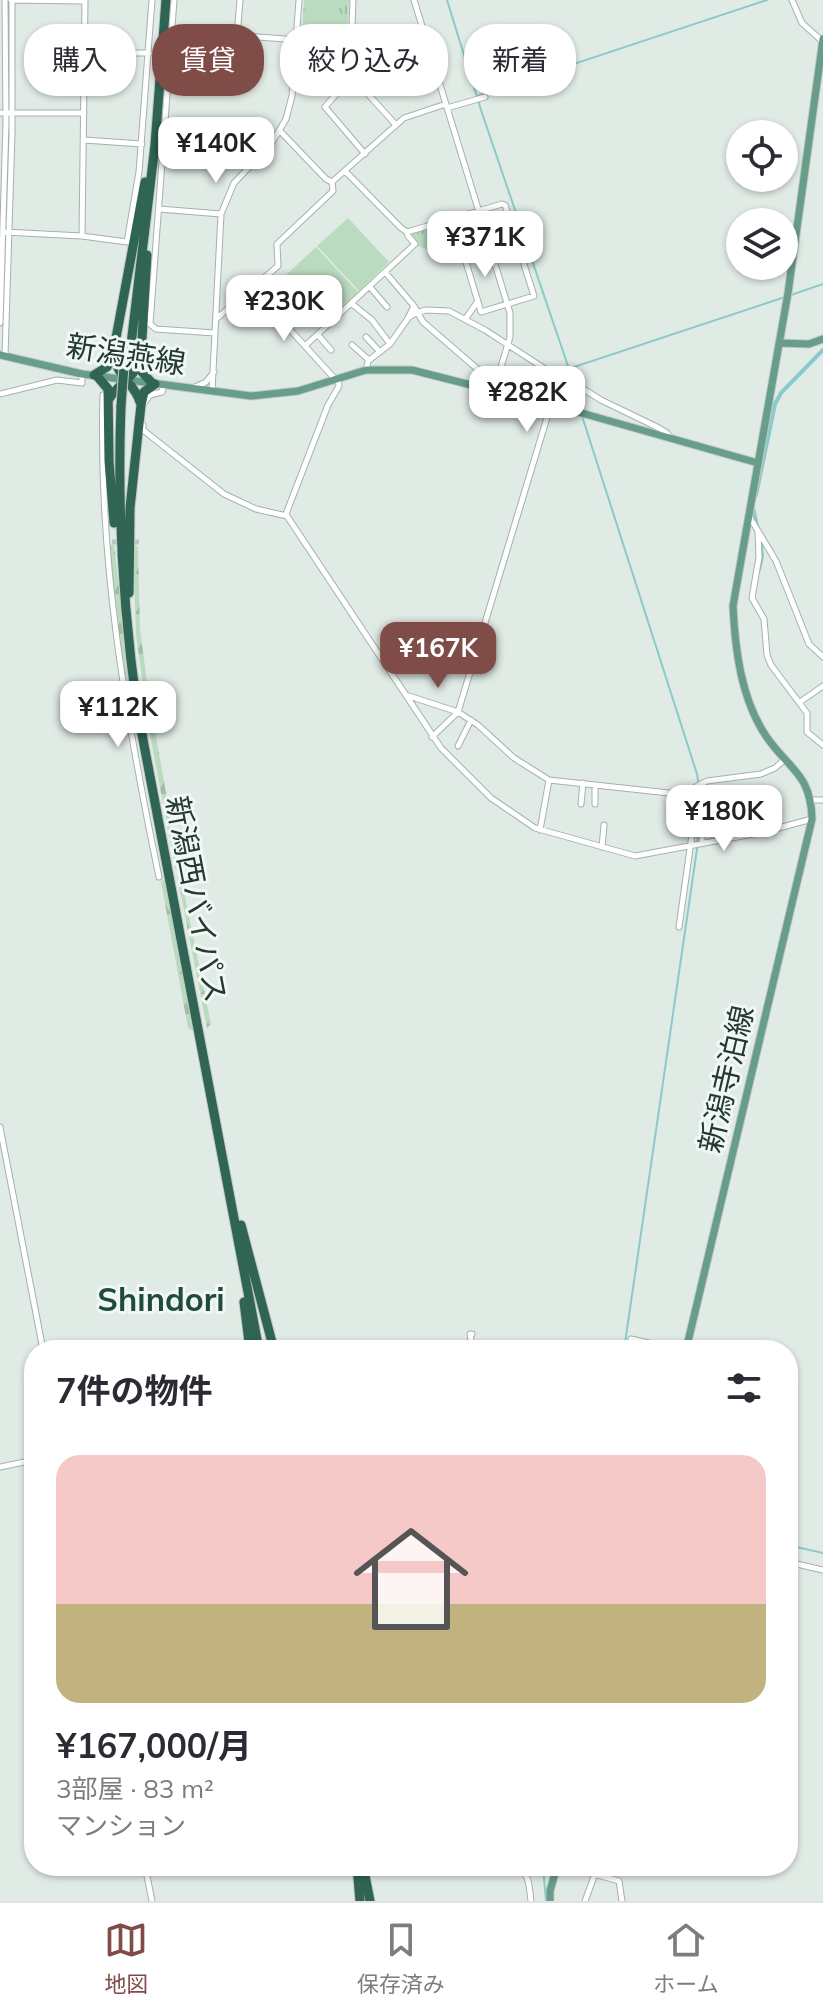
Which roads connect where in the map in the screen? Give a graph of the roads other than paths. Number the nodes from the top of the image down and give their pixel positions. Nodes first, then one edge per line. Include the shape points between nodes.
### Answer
1 (10, 0) edge
2 (152, 0) edge
3 (163, 0) edge
4 (174, 0) edge
5 (240, 0) edge
6 (299, 0) edge
7 (353, 0) edge
8 (414, 0) edge
9 (792, 0) edge
10 (85, 1) edge
11 (85, 24) edge
12 (172, 24) edge
13 (238, 24) edge
14 (297, 24) edge
15 (352, 24) edge
16 (421, 24) edge
17 (823, 41) edge
18 (136, 53) edge
19 (149, 53) junction
20 (84, 96) edge
21 (167, 96) edge
22 (292, 96) edge
23 (334, 96) edge
24 (370, 96) edge
25 (444, 96) edge
26 (484, 97) dead end
27 (447, 106) junction
28 (6, 113) edge
29 (84, 113) junction
30 (396, 125) junction
31 (280, 131) junction
32 (84, 140) junction
33 (142, 144) junction
34 (365, 154) junction
35 (346, 172) junction
36 (148, 176) junction
37 (332, 182) junction
38 (159, 209) junction
39 (479, 212) junction
40 (221, 214) junction
41 (453, 219) junction
42 (7, 232) junction
43 (407, 232) junction
44 (82, 236) junction
45 (385, 272) junction
46 (370, 287) junction
47 (253, 289) junction
48 (478, 301) junction
49 (352, 304) junction
50 (508, 304) junction
51 (387, 307) dead end
52 (415, 309) junction
53 (466, 318) junction
54 (216, 319) junction
55 (0, 323) edge
56 (215, 333) junction
57 (318, 335) junction
58 (366, 337) dead end
59 (823, 339) edge
60 (779, 343) junction
61 (390, 344) junction
62 (306, 345) junction
63 (352, 345) dead end
64 (508, 346) junction
65 (331, 350) dead end
66 (380, 352) junction
67 (113, 354) junction
68 (141, 355) junction
69 (2, 356) edge
70 (369, 360) junction
71 (56, 368) junction
72 (366, 370) junction
73 (214, 372) junction
74 (82, 374) junction
75 (96, 375) junction
76 (336, 378) junction
77 (559, 378) junction
78 (57, 380) junction
79 (126, 380) junction
80 (157, 384) junction
81 (190, 388) junction
82 (495, 388) junction
83 (212, 392) junction
84 (0, 394) edge
85 (106, 397) junction
86 (141, 405) junction
87 (551, 405) junction
88 (670, 438) junction
89 (758, 463) junction
90 (286, 514) junction
91 (748, 516) junction
92 (758, 532) junction
93 (126, 594) junction
94 (823, 657) edge
95 (823, 686) edge
96 (408, 696) junction
97 (800, 702) junction
98 (458, 712) junction
99 (471, 720) junction
100 (432, 737) junction
101 (823, 745) edge
102 (458, 746) dead end
103 (786, 758) junction
104 (549, 780) junction
105 (583, 783) junction
106 (595, 785) junction
107 (700, 785) junction
108 (812, 800) junction
109 (823, 800) edge
110 (581, 804) dead end
111 (595, 804) dead end
112 (696, 806) junction
113 (684, 807) dead end
114 (812, 819) junction
115 (823, 819) edge
116 (604, 825) dead end
117 (540, 830) junction
118 (702, 842) junction
119 (692, 844) junction
120 (602, 847) junction
121 (159, 877) dead end
122 (679, 927) dead end
123 (0, 1127) edge
124 (238, 1226) junction
125 (472, 1334) dead end
126 (41, 1340) edge
127 (249, 1340) edge
128 (260, 1340) edge
129 (271, 1340) edge
130 (471, 1340) edge
131 (685, 1340) edge
132 (24, 1462) edge
133 (0, 1467) edge
134 (798, 1564) edge
135 (823, 1570) edge
136 (147, 1876) edge
137 (361, 1876) edge
138 (527, 1876) edge
139 (554, 1876) edge
140 (594, 1876) edge
141 (602, 1876) edge
142 (362, 1897) edge
143 (152, 1901) edge
144 (531, 1901) edge
145 (550, 1901) edge
146 (585, 1901) edge
147 (622, 1901) edge

1 - 10 street
1 - 28 street
2 - 19 street
3 - 36 highway
4 - 12 street
5 - 13 street
6 - 14 street
7 - 15 street
8 - 16 street
9 - 17 street via 802,23
10 - 11 street
17 - 60 main road
18 - 19 street
19 - 33 street
20 - 29 street
21 - 38 street
22 - 31 street
23 - 34 street via 325,107
24 - 30 street
25 - 27 street
26 - 27 street
27 - 30 street via 410,115
27 - 39 street
28 - 29 street
28 - 42 street
29 - 32 street
30 - 34 street
31 - 37 street
31 - 40 street via 238,176
32 - 33 street
32 - 44 street
33 - 44 street via 127,242
34 - 35 street
35 - 37 street
35 - 43 street
36 - 67 highway
36 - 68 highway
36 - 93 highway, 新潟西バイパス, bridge via 124,406
37 - 47 street via 333,191 277,244 278,266
38 - 40 street
38 - 56 street via 151,326
39 - 41 street
39 - 50 street
39 - 50 street via 505,205 535,293
40 - 54 street
41 - 43 street
41 - 48 street
42 - 44 street
42 - 55 street
42 - 69 street
43 - 45 street via 415,244
45 - 46 street
45 - 52 street
46 - 49 street
46 - 51 street
47 - 54 street
47 - 62 street
48 - 50 street via 481,312
48 - 53 street
49 - 57 street
49 - 61 street
50 - 64 street
52 - 53 street
52 - 61 street
52 - 82 street
53 - 64 street
54 - 56 street
56 - 73 street
57 - 62 street
57 - 65 street
58 - 66 street
59 - 60 main road
60 - 89 main road
61 - 66 street
62 - 76 street
63 - 70 street
64 - 77 street
64 - 82 street
66 - 70 street
67 - 75 highway
67 - 79 highway
68 - 79 highway via 137,370
68 - 80 highway via 143,374
69 - 71 main road, 新潟燕線
70 - 72 street
71 - 74 main road, 新潟燕線
71 - 78 street
72 - 76 main road, 新潟燕線
72 - 82 main road, 新潟燕線 via 424,372
73 - 81 street via 204,384
73 - 83 street
74 - 75 main road, 新潟燕線
74 - 78 street via 82,383
75 - 79 main road, 新潟燕線
75 - 85 highway via 107,386
76 - 83 main road, 新潟燕線 via 276,395
76 - 90 street via 339,386
77 - 87 street
77 - 88 street
78 - 84 street
79 - 80 main road, 新潟燕線
79 - 85 highway
79 - 86 highway
80 - 81 main road, 新潟燕線
80 - 86 highway via 144,392
80 - 90 street via 162,392 146,400 143,430 224,494 256,509
81 - 83 main road, 新潟燕線
82 - 87 main road, 新潟燕線
85 - 93 highway via 118,562
85 - 121 street via 102,479 109,543
86 - 93 highway
87 - 88 main road, 新潟燕線
87 - 98 street
88 - 89 main road, 新潟燕線
89 - 91 main road
90 - 96 street
91 - 92 street
91 - 103 main road via 733,595 736,657 758,721
92 - 94 street via 777,563 809,644
92 - 97 street via 752,598 764,619 771,665
93 - 124 highway, 新潟西バイパス via 150,759
95 - 97 street
96 - 98 street
96 - 100 street
97 - 101 street via 807,713 807,732
98 - 99 street
98 - 100 street
99 - 102 street
99 - 104 street via 529,772
100 - 117 street via 491,798
103 - 107 street via 761,774
103 - 108 main road
104 - 105 street
104 - 117 street
105 - 106 street
105 - 110 street
106 - 107 street via 678,794
106 - 111 street
107 - 112 street
107 - 118 street
108 - 109 street
108 - 114 main road, 新潟寺泊線
112 - 113 street
112 - 119 street
114 - 115 main road
114 - 118 street
114 - 131 main road, 新潟寺泊線
116 - 120 street
117 - 120 street
118 - 119 street
119 - 120 street via 635,856
119 - 122 street
123 - 126 street
124 - 127 highway
124 - 128 highway, 新潟西バイパス
124 - 129 highway
125 - 130 street
132 - 133 street
134 - 135 street
136 - 143 street
137 - 142 highway
138 - 144 street
139 - 145 main road
140 - 146 street
141 - 147 street via 619,1881

